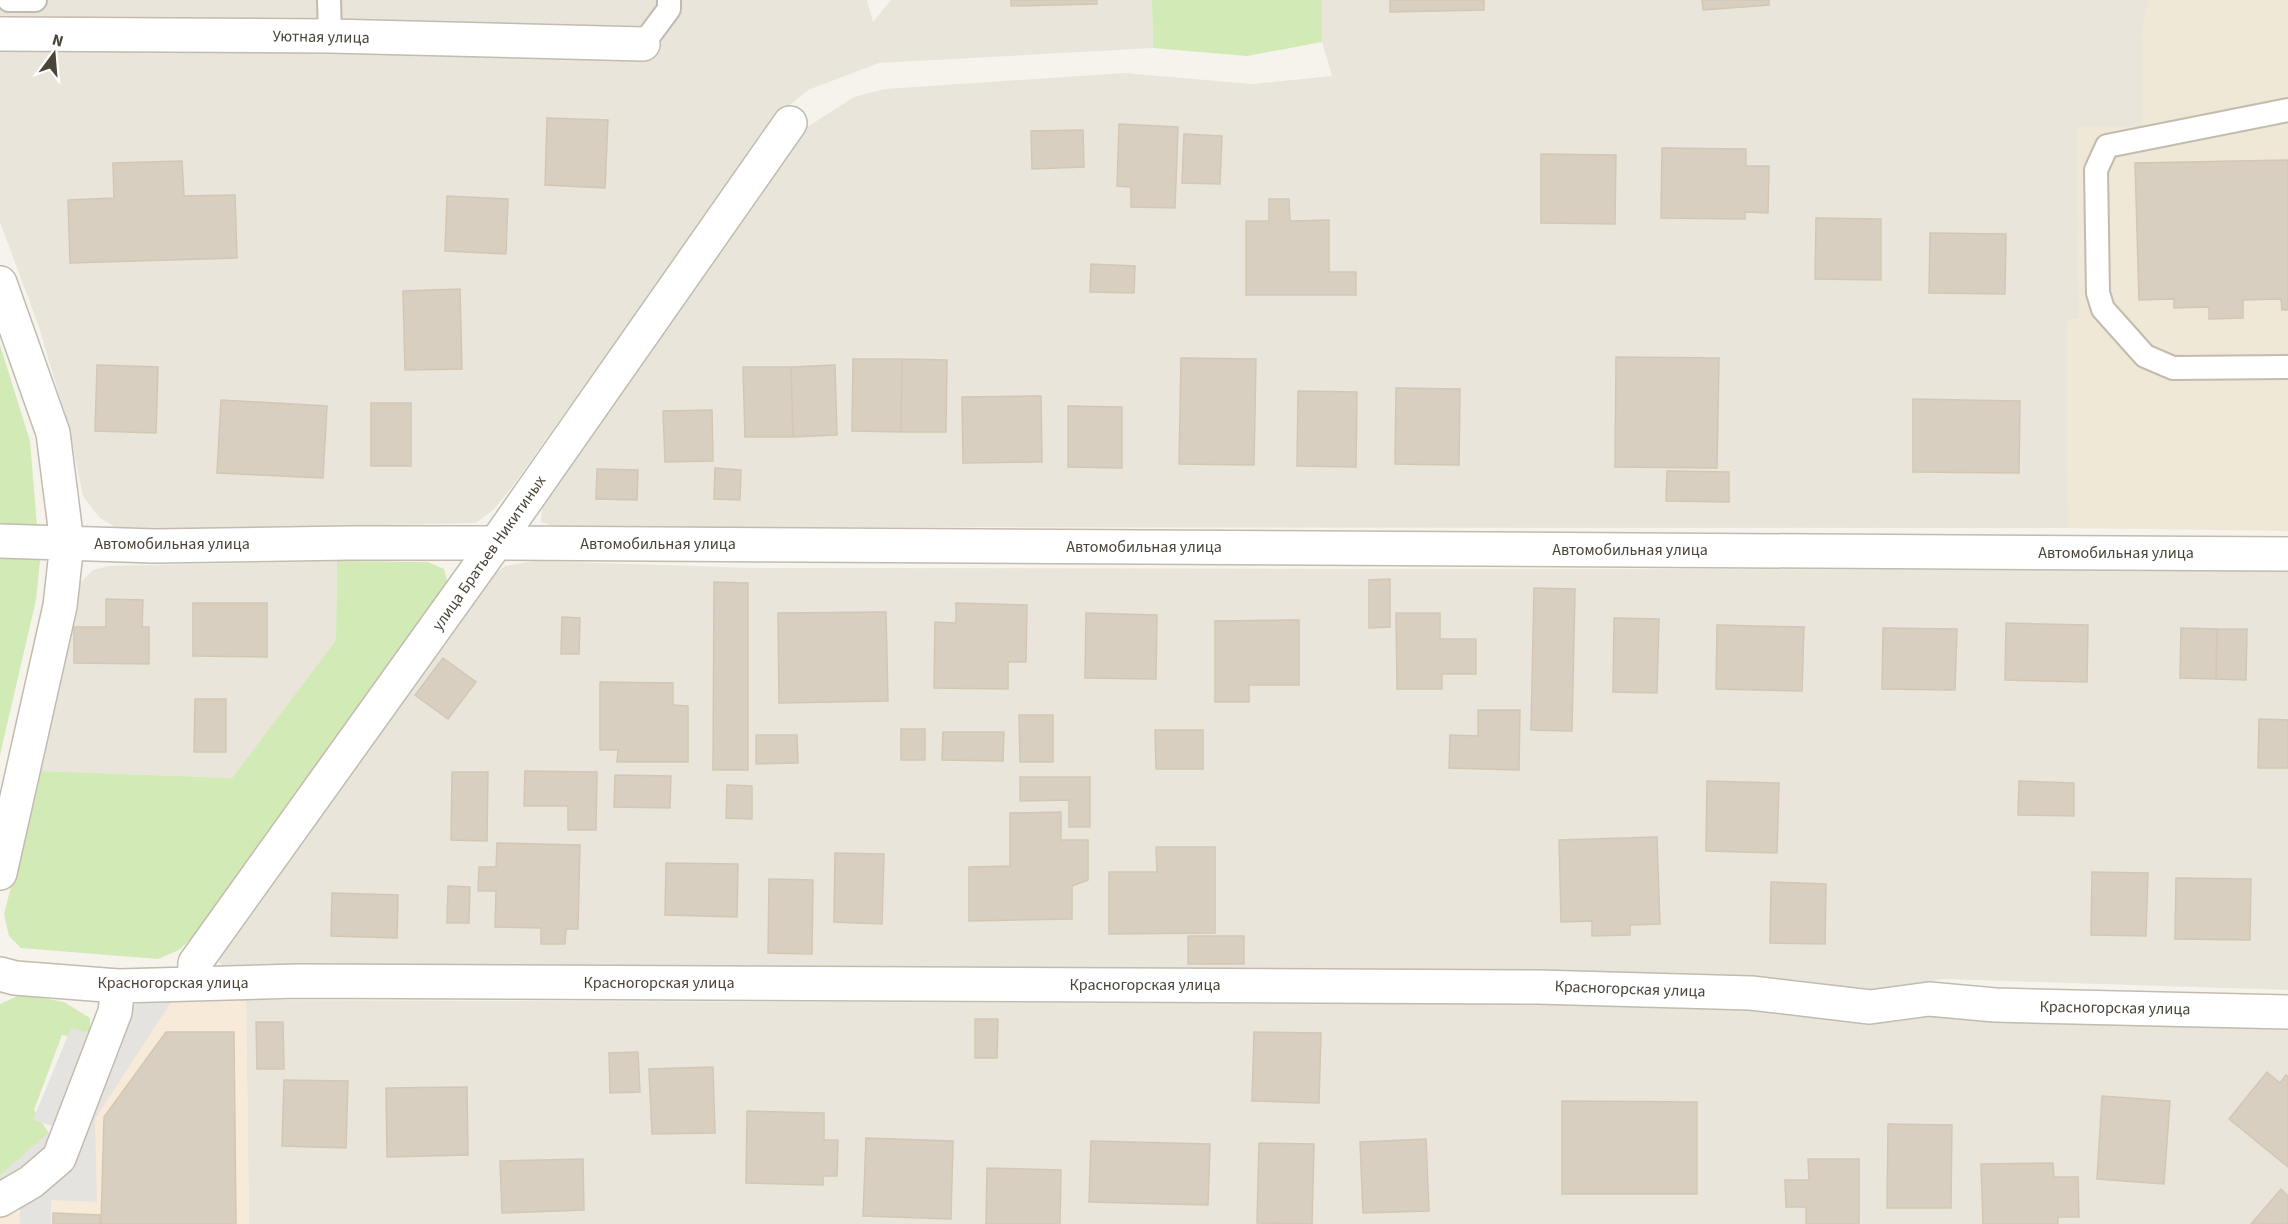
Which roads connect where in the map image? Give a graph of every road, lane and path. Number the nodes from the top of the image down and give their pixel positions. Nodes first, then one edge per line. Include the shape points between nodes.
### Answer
1 (9, 0) edge
2 (35, 0) edge
3 (329, 0) edge
4 (669, 0) edge
5 (0, 34) edge
6 (330, 36) junction
7 (643, 44) joint
8 (2288, 110) edge
9 (790, 123) dead end
10 (0, 283) edge
11 (2288, 367) edge
12 (0, 541) edge
13 (67, 543) junction
14 (496, 543) junction
15 (2288, 554) edge
16 (0, 873) edge
17 (0, 974) edge
18 (194, 984) junction
19 (118, 986) junction
20 (2288, 1012) edge
21 (0, 1200) edge

1 - 2 lane
3 - 6 lane
4 - 7 lane via 669,9
5 - 6 street, Уютная улица
6 - 7 street, Уютная улица
8 - 11 lane via 2107,146 2096,170 2098,293 2103,309 2145,356 2173,368
9 - 14 street, улица Братьев Никитиных
10 - 13 street via 53,433
12 - 13 street, Автомобильная улица
13 - 14 street, Автомобильная улица
13 - 16 street via 60,606
14 - 15 street, Автомобильная улица
14 - 18 street, улица Братьев Никитиных via 195,963
17 - 19 street, Красногорская улица
18 - 19 street, Красногорская улица
18 - 20 street, Красногорская улица via 322,981 1538,987 1751,993 1870,1007 1929,999 1995,1005
19 - 21 street via 115,1012 59,1158 31,1182

